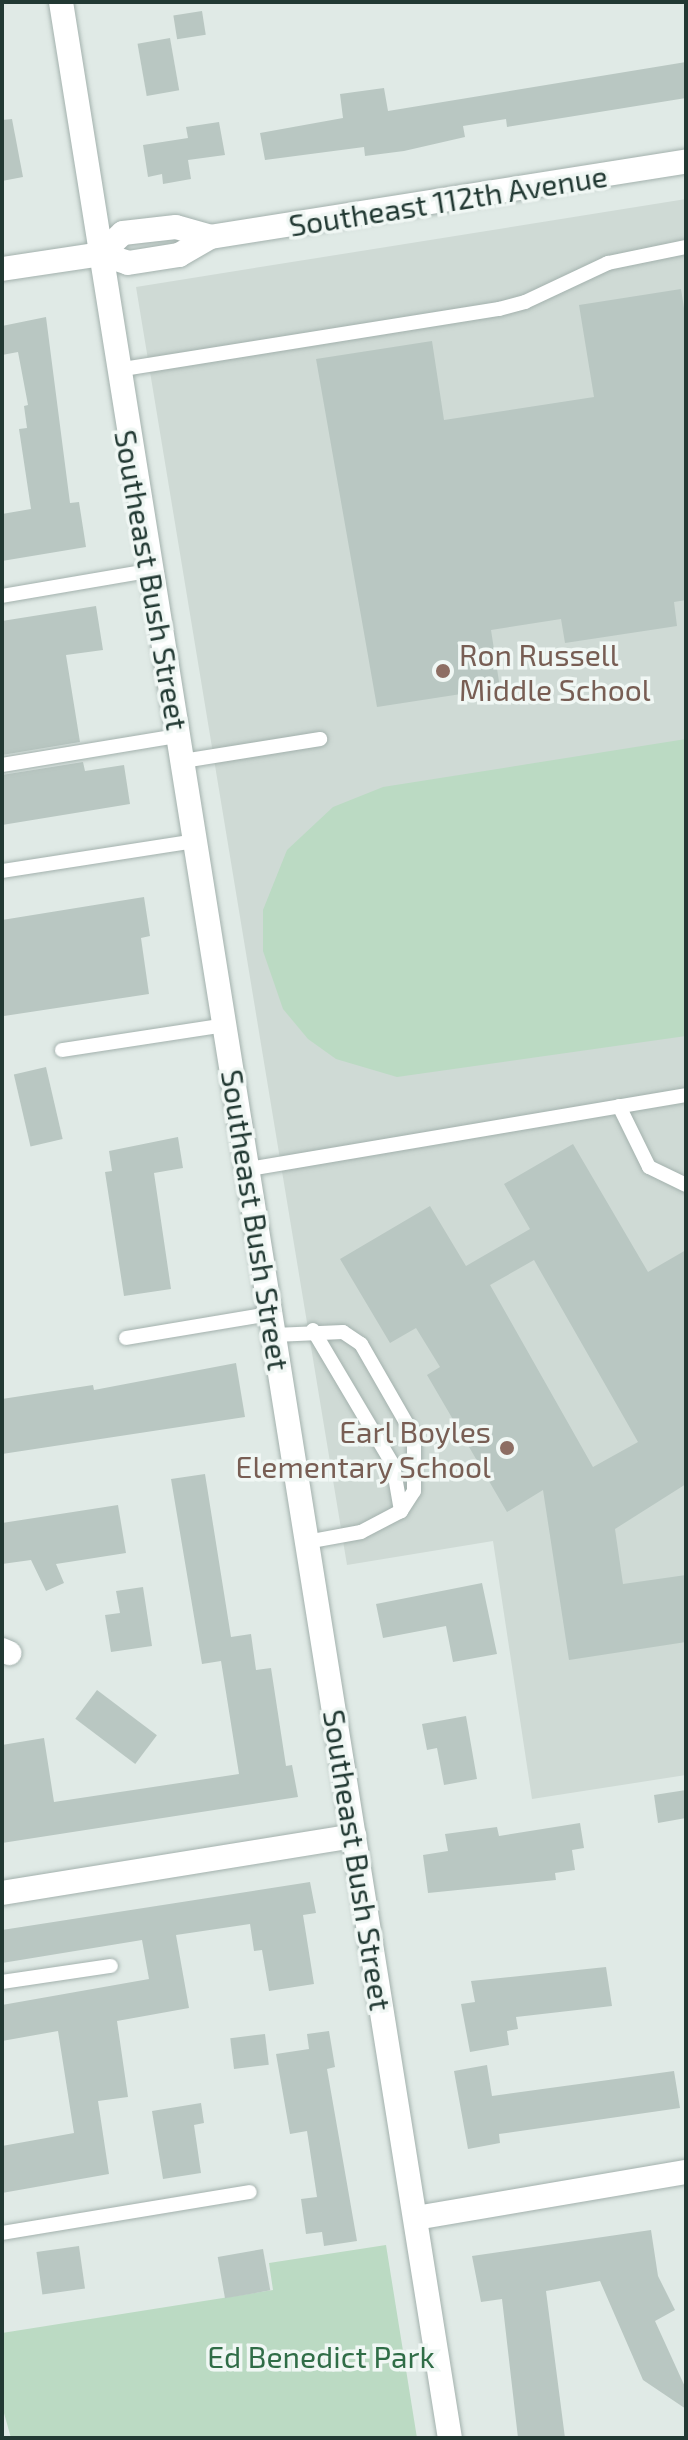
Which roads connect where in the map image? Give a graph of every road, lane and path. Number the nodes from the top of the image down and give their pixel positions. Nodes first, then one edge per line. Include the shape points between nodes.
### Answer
1 (61, 2) edge
2 (686, 162) edge
3 (686, 247) edge
4 (101, 254) junction
5 (2, 269) edge
6 (117, 370) junction
7 (149, 571) junction
8 (2, 596) edge
9 (178, 736) junction
10 (320, 739) dead end
11 (183, 761) junction
12 (2, 765) edge
13 (196, 841) junction
14 (2, 871) edge
15 (226, 1025) junction
16 (62, 1050) dead end
17 (686, 1095) edge
18 (619, 1106) junction
19 (249, 1169) junction
20 (686, 1185) edge
21 (272, 1324) junction
22 (313, 1330) junction
23 (126, 1338) dead end
24 (401, 1511) junction
25 (306, 1542) junction
26 (354, 1836) junction
27 (2, 1893) edge
28 (111, 1966) dead end
29 (2, 1982) edge
30 (686, 2172) edge
31 (250, 2192) dead end
32 (416, 2218) junction
33 (2, 2233) edge
34 (450, 2438) edge

1 - 4 street, Southeast Bush Street
2 - 4 street, Southeast 112th Avenue via 210,237 176,227 123,233
3 - 6 lane via 608,263 499,309
4 - 5 street, Southeast 112th Avenue
4 - 6 street, Southeast Bush Street
6 - 7 street, Southeast Bush Street
7 - 8 lane
7 - 9 street, Southeast Bush Street
9 - 11 street, Southeast Bush Street
9 - 12 lane
10 - 11 lane
11 - 13 street, Southeast Bush Street
13 - 14 lane
13 - 15 street, Southeast Bush Street
15 - 16 lane
15 - 19 street, Southeast Bush Street
17 - 18 lane
18 - 19 lane
18 - 20 lane via 649,1167
19 - 21 street, Southeast Bush Street
21 - 22 lane
21 - 23 lane
21 - 25 street, Southeast Bush Street
22 - 24 lane via 393,1465
22 - 24 lane via 343,1332 361,1344 414,1436 414,1491
24 - 25 lane via 361,1532
25 - 26 street, Southeast Bush Street
26 - 27 street
26 - 32 street, Southeast Bush Street
28 - 29 lane
30 - 32 street
31 - 33 lane
32 - 34 street, Southeast Bush Street

